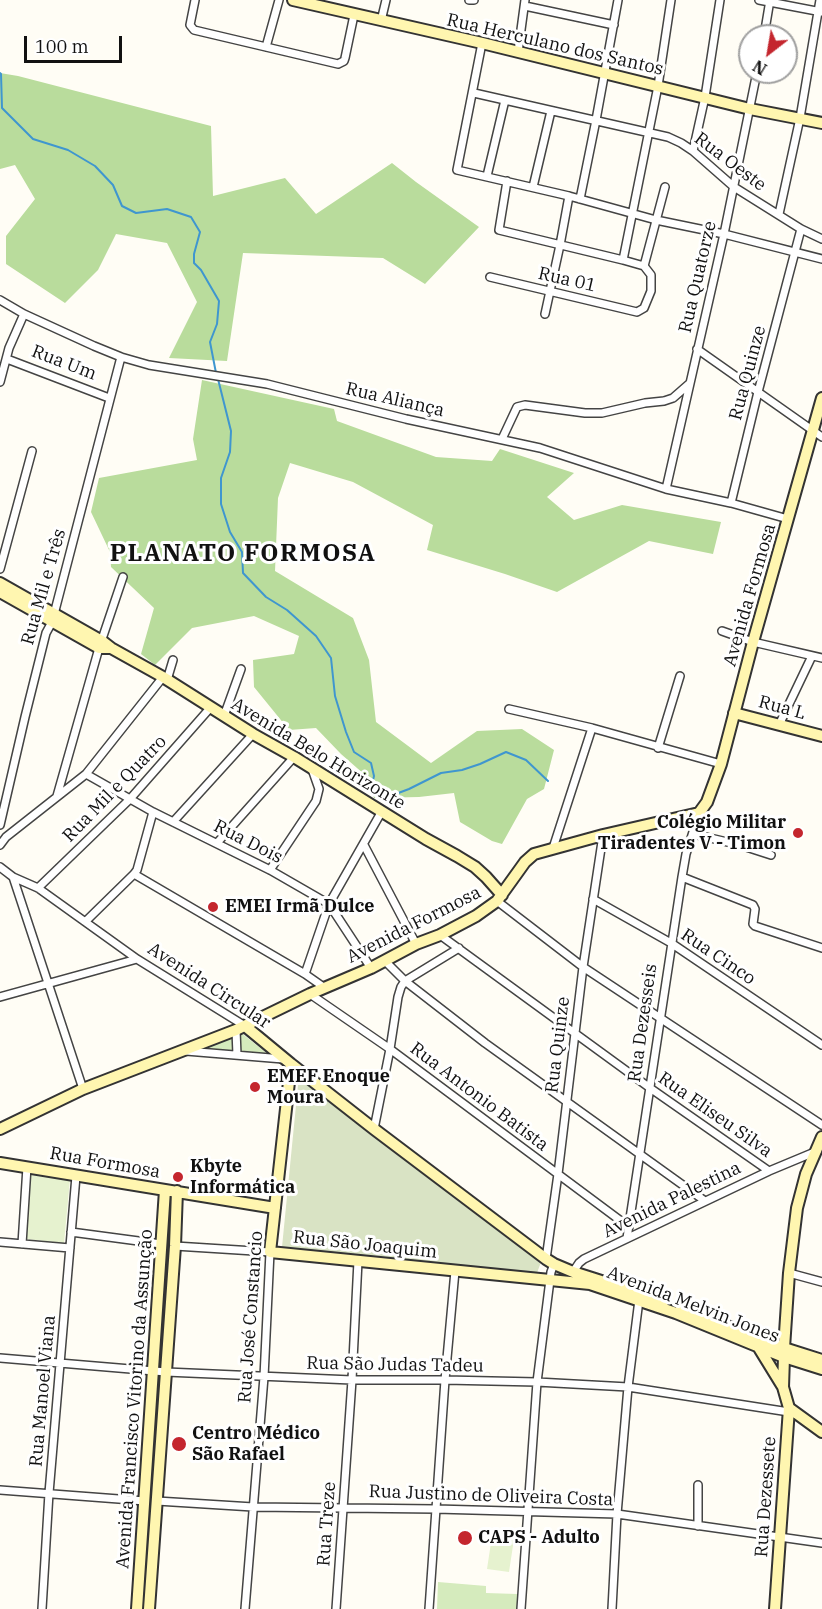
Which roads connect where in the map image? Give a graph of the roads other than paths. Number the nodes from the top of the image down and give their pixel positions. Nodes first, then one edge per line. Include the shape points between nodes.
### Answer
1 (195, 0) edge
2 (279, 0) edge
3 (293, 0) edge
4 (386, 0) edge
5 (469, 0) edge
6 (474, 0) edge
7 (618, 0) edge
8 (671, 0) edge
9 (720, 0) edge
10 (759, 0) edge
11 (820, 0) edge
12 (770, 1) edge
13 (525, 3) edge
14 (820, 11) edge
15 (354, 15) junction
16 (381, 21) junction
17 (766, 24) edge
18 (614, 25) junction
19 (482, 43) junction
20 (266, 47) junction
21 (518, 52) junction
22 (605, 74) junction
23 (755, 84) edge
24 (658, 86) junction
25 (474, 93) junction
26 (705, 97) junction
27 (505, 100) junction
28 (750, 109) junction
29 (551, 111) junction
30 (800, 118) junction
31 (596, 120) junction
32 (822, 123) edge
33 (649, 132) junction
34 (693, 151) junction
35 (487, 176) junction
36 (507, 181) junction
37 (533, 187) junction
38 (665, 187) dead end
39 (734, 187) junction
40 (569, 196) junction
41 (580, 199) junction
42 (633, 214) junction
43 (779, 214) junction
44 (656, 219) junction
45 (801, 229) junction
46 (724, 234) junction
47 (822, 238) edge
48 (560, 245) junction
49 (796, 252) junction
50 (822, 259) edge
51 (623, 260) junction
52 (644, 266) junction
53 (490, 277) dead end
54 (550, 292) junction
55 (0, 300) edge
56 (24, 314) junction
57 (545, 314) dead end
58 (697, 349) junction
59 (121, 357) junction
60 (8, 359) junction
61 (0, 382) edge
62 (690, 382) junction
63 (758, 392) junction
64 (822, 398) edge
65 (109, 399) junction
66 (818, 434) edge
67 (502, 439) junction
68 (32, 451) dead end
69 (666, 489) junction
70 (731, 503) junction
71 (788, 519) junction
72 (0, 569) edge
73 (123, 577) dead end
74 (0, 583) edge
75 (0, 592) edge
76 (53, 618) junction
77 (722, 631) dead end
78 (753, 642) junction
79 (101, 644) junction
80 (812, 656) junction
81 (822, 658) edge
82 (173, 660) dead end
83 (241, 669) dead end
84 (680, 676) dead end
85 (165, 678) junction
86 (211, 707) junction
87 (509, 709) dead end
88 (734, 713) junction
89 (224, 716) junction
90 (778, 725) junction
91 (592, 728) junction
92 (253, 734) junction
93 (822, 736) edge
94 (658, 748) junction
95 (294, 757) junction
96 (721, 764) junction
97 (312, 769) junction
98 (86, 774) junction
99 (57, 797) junction
100 (130, 799) junction
101 (382, 811) junction
102 (153, 812) junction
103 (699, 813) junction
104 (173, 822) junction
105 (0, 825) edge
106 (693, 834) junction
107 (3, 835) edge
108 (603, 835) junction
109 (217, 843) junction
110 (0, 845) edge
111 (364, 845) junction
112 (553, 848) junction
113 (771, 855) dead end
114 (0, 867) edge
115 (270, 870) junction
116 (134, 874) junction
117 (13, 877) junction
118 (682, 877) junction
119 (38, 888) junction
120 (499, 898) junction
121 (593, 899) junction
122 (330, 904) junction
123 (86, 921) junction
124 (440, 935) junction
125 (671, 943) junction
126 (416, 944) junction
127 (459, 948) junction
128 (822, 948) edge
129 (137, 959) junction
130 (385, 961) junction
131 (583, 967) junction
132 (371, 968) junction
133 (305, 974) junction
134 (405, 981) junction
135 (49, 983) junction
136 (325, 988) junction
137 (310, 994) junction
138 (0, 997) edge
139 (660, 1018) junction
140 (240, 1028) junction
141 (574, 1032) junction
142 (822, 1045) edge
143 (390, 1049) junction
144 (183, 1051) junction
145 (237, 1055) junction
146 (288, 1062) junction
147 (650, 1088) junction
148 (83, 1089) junction
149 (566, 1101) junction
150 (822, 1125) edge
151 (0, 1129) edge
152 (374, 1129) junction
153 (822, 1137) edge
154 (818, 1151) edge
155 (640, 1155) junction
156 (0, 1163) edge
157 (27, 1167) junction
158 (769, 1171) junction
159 (558, 1174) junction
160 (76, 1176) junction
161 (165, 1190) junction
162 (177, 1191) junction
163 (705, 1201) junction
164 (275, 1208) junction
165 (629, 1227) junction
166 (71, 1232) junction
167 (627, 1239) junction
168 (0, 1242) edge
169 (22, 1244) junction
170 (161, 1244) junction
171 (175, 1246) junction
172 (70, 1248) junction
173 (270, 1252) junction
174 (357, 1261) junction
175 (550, 1262) junction
176 (456, 1271) junction
177 (573, 1272) junction
178 (789, 1274) junction
179 (551, 1279) junction
180 (822, 1282) edge
181 (639, 1300) junction
182 (759, 1348) junction
183 (784, 1353) junction
184 (0, 1358) edge
185 (822, 1360) edge
186 (61, 1363) junction
187 (822, 1369) edge
188 (154, 1371) junction
189 (166, 1372) junction
190 (264, 1377) junction
191 (352, 1380) junction
192 (445, 1380) junction
193 (537, 1382) junction
194 (628, 1387) junction
195 (783, 1388) junction
196 (789, 1410) junction
197 (822, 1432) edge
198 (698, 1485) dead end
199 (0, 1490) edge
200 (50, 1492) junction
201 (145, 1500) junction
202 (157, 1501) junction
203 (253, 1507) junction
204 (342, 1507) junction
205 (436, 1509) junction
206 (527, 1511) junction
207 (616, 1514) junction
208 (698, 1526) junction
209 (780, 1538) junction
210 (822, 1543) edge
211 (146, 1566) junction
212 (42, 1609) edge
213 (137, 1609) edge
214 (149, 1609) edge
215 (245, 1609) edge
216 (336, 1609) edge
217 (429, 1609) edge
218 (521, 1609) edge
219 (612, 1609) edge
220 (775, 1609) edge

1 - 20 street via 190,25 194,30
2 - 20 street
3 - 15 main road, Rua Herculano dos Santos
4 - 16 street
5 - 6 street
7 - 18 street
8 - 24 street
9 - 26 street
10 - 12 street
11 - 14 street
12 - 14 street
12 - 17 street
13 - 18 street
13 - 21 street
14 - 30 street
15 - 16 main road, Rua Herculano dos Santos
15 - 20 street via 341,63
16 - 19 main road, Rua Herculano dos Santos
18 - 22 street
19 - 21 main road, Rua Herculano dos Santos
19 - 25 street
21 - 22 main road, Rua Herculano dos Santos
22 - 24 main road, Rua Herculano dos Santos
22 - 31 street
23 - 28 street, Rua Quatorze
24 - 26 main road, Rua Herculano dos Santos
24 - 33 street
25 - 27 street, Rua Oeste
25 - 35 street via 457,170
26 - 28 main road, Rua Herculano dos Santos
26 - 34 street
27 - 29 street, Rua Oeste
27 - 35 street
28 - 30 main road, Rua Herculano dos Santos
28 - 39 street, Rua Quatorze
29 - 31 street, Rua Oeste
29 - 37 street
30 - 32 main road, Rua Herculano dos Santos
30 - 43 street
31 - 33 street, Rua Oeste
31 - 41 street
33 - 34 street, Rua Oeste
33 - 42 street
34 - 39 street, Rua Oeste
35 - 36 street
36 - 37 street
36 - 48 street via 499,230
37 - 40 street
38 - 44 street
39 - 43 street, Rua Oeste
39 - 46 street, Rua Quatorze
40 - 41 street
40 - 48 street
41 - 42 street
42 - 44 street
42 - 51 street
43 - 45 street, Rua Oeste
44 - 46 street
44 - 52 street
45 - 47 street, Rua Oeste
45 - 49 street, Rua Quinze
46 - 49 street
46 - 58 street, Rua Quatorze
48 - 51 street
48 - 54 street
49 - 50 street
49 - 63 street, Rua Quinze
51 - 52 street
52 - 54 street, Rua 01 via 651,274 651,291 644,308 637,312
53 - 54 street, Rua 01
54 - 57 street
55 - 56 street, Rua Aliança
56 - 59 street, Rua Aliança
56 - 60 street
58 - 62 street, Rua Quatorze
58 - 63 street
59 - 65 street, Rua Mil e Três
59 - 67 street, Rua Aliança via 267,384
60 - 61 street
60 - 65 street, Rua Um
62 - 67 street via 673,398 602,413 517,407
62 - 69 street, Rua Quatorze
63 - 66 street
63 - 70 street, Rua Quinze
64 - 66 main road
65 - 76 street, Rua Mil e Três
66 - 71 main road, Avenida Formosa
67 - 69 street, Rua Aliança
68 - 72 street
69 - 70 street, Rua Aliança
70 - 71 street, Rua Aliança
71 - 78 main road, Avenida Formosa
73 - 79 street
74 - 76 main road, Avenida Belo Horizonte
75 - 76 main road, Avenida Belo Horizonte
76 - 79 main road, Avenida Belo Horizonte
76 - 105 street, Rua Mil e Três via 46,633
77 - 78 street
78 - 80 street
78 - 88 main road, Avenida Formosa
79 - 85 main road, Avenida Belo Horizonte
79 - 99 street
80 - 81 street
80 - 90 street
82 - 85 street
83 - 89 street
84 - 94 street
85 - 86 main road, Avenida Belo Horizonte
85 - 98 street
86 - 89 main road, Avenida Belo Horizonte
86 - 100 street, Rua Mil e Quatro
87 - 91 street
88 - 90 main road, Rua L
88 - 96 main road, Avenida Formosa
89 - 92 main road, Avenida Belo Horizonte
90 - 93 main road, Rua L
91 - 94 street
91 - 112 street
92 - 95 main road, Avenida Belo Horizonte
92 - 104 street
94 - 96 street
95 - 97 main road, Avenida Belo Horizonte
95 - 109 street
96 - 103 main road, Avenida Formosa
97 - 101 main road, Avenida Belo Horizonte
97 - 115 street via 319,789 316,801
98 - 99 street
98 - 100 street, Rua Dois
99 - 107 street
100 - 102 street, Rua Dois
100 - 119 street, Rua Mil e Quatro
101 - 111 street
101 - 120 main road, Avenida Belo Horizonte via 475,867
102 - 104 street, Rua Dois
102 - 116 street
103 - 106 street, Rua Dezesseis
103 - 108 main road, Avenida Formosa
104 - 109 street, Rua Dois
106 - 113 street
106 - 118 street, Rua Dezesseis
107 - 110 street
108 - 112 main road, Avenida Formosa
108 - 121 street, Rua Quinze
109 - 115 street, Rua Dois
111 - 122 street
111 - 126 street
112 - 120 main road, Avenida Formosa via 529,857
114 - 117 street, Avenida Circular
115 - 122 street, Rua Dois
116 - 123 street
116 - 133 street
117 - 119 street, Avenida Circular
117 - 135 street
118 - 125 street, Rua Dezesseis
118 - 128 street via 753,905 755,927
119 - 123 street, Avenida Circular
120 - 124 main road, Avenida Formosa via 476,916
120 - 131 street
121 - 125 street, Rua Cinco
121 - 131 street, Rua Quinze
122 - 132 street, Rua Dois
122 - 133 street
123 - 129 street, Avenida Circular
124 - 126 main road, Avenida Formosa
124 - 127 street, Rua Eliseu Silva
125 - 139 street, Rua Dezesseis
125 - 142 street, Rua Cinco
126 - 130 main road, Avenida Formosa
127 - 134 street
127 - 141 street, Rua Eliseu Silva
129 - 135 street
129 - 140 street, Avenida Circular
130 - 132 main road, Avenida Formosa
130 - 134 street
131 - 139 street
131 - 141 street, Rua Quinze
132 - 136 main road, Avenida Formosa
133 - 136 street
134 - 143 street via 398,997
134 - 149 street
135 - 138 street
135 - 148 street
136 - 137 main road, Avenida Formosa
137 - 140 main road, Avenida Formosa
137 - 143 street, Rua Antonio Batista
139 - 147 street, Rua Dezesseis
139 - 150 street
140 - 144 main road, Avenida Formosa
140 - 145 street
140 - 146 main road, Avenida Circular
141 - 147 street, Rua Eliseu Silva
141 - 149 street, Rua Quinze
143 - 152 street
143 - 159 street, Rua Antonio Batista
144 - 145 street
144 - 148 main road, Avenida Formosa
145 - 146 street
146 - 152 main road, Avenida Circular
146 - 164 main road, Rua José Constancio
147 - 155 street, Rua Dezesseis
147 - 158 street, Rua Eliseu Silva
148 - 151 main road, Avenida Formosa
149 - 155 street
149 - 159 street, Rua Quinze
152 - 175 main road, Avenida Circular
153 - 154 main road, Rua Dezessete
154 - 158 street, Avenida Palestina
154 - 178 main road, Rua Dezessete via 802,1186
155 - 163 street
155 - 165 street, Rua Dezesseis
156 - 157 main road, Rua Formosa
157 - 160 main road, Rua Formosa
157 - 169 street
158 - 163 street, Avenida Palestina
159 - 165 street, Rua Antonio Batista
159 - 175 street, Rua Quinze
160 - 161 main road, Rua Formosa
160 - 166 street, Rua Manoel Viana
161 - 162 main road, Rua Formosa
161 - 170 main road, Avenida Francisco Vitorino da Assunção
162 - 164 main road, Rua Formosa
162 - 171 main road, Avenida Francisco Vitorino da Assunção
163 - 167 street, Avenida Palestina
164 - 173 main road, Rua José Constancio
165 - 167 street, Rua Dezesseis
166 - 170 street
166 - 172 street, Rua Manoel Viana
167 - 177 street, Avenida Palestina via 584,1259
168 - 169 street
169 - 172 street
170 - 188 main road, Avenida Francisco Vitorino da Assunção
171 - 173 street, Rua São Joaquim
171 - 189 main road, Avenida Francisco Vitorino da Assunção
172 - 186 street, Rua Manoel Viana
173 - 174 main road, Rua São Joaquim
173 - 190 street, Rua José Constancio
174 - 176 main road, Rua São Joaquim
174 - 191 street, Rua Treze
175 - 177 main road, Avenida Melvin Jones
175 - 179 street
176 - 179 main road, Rua São Joaquim
176 - 192 street
177 - 183 main road, Avenida Melvin Jones via 652,1297
178 - 180 street
178 - 183 main road, Rua Dezessete
179 - 181 main road, Avenida Melvin Jones via 590,1284
179 - 193 street
181 - 182 main road, Avenida Melvin Jones
181 - 194 street
182 - 183 main road, Avenida Melvin Jones
182 - 195 main road, Rua Dezessete
183 - 185 main road, Avenida Melvin Jones
183 - 187 main road, Avenida Melvin Jones
183 - 195 main road, Rua Dezessete
184 - 186 street, Rua São Judas Tadeu
186 - 188 street, Rua São Judas Tadeu
186 - 200 street, Rua Manoel Viana
188 - 189 street, Rua São Judas Tadeu
188 - 201 main road, Avenida Francisco Vitorino da Assunção
189 - 190 street, Rua São Judas Tadeu
189 - 202 main road, Avenida Francisco Vitorino da Assunção
190 - 191 street, Rua São Judas Tadeu
190 - 203 street, Rua José Constancio
191 - 192 street, Rua São Judas Tadeu
191 - 204 street, Rua Treze
192 - 193 street, Rua São Judas Tadeu
192 - 205 street
193 - 194 street, Rua São Judas Tadeu
193 - 206 street
194 - 196 street, Rua São Judas Tadeu
194 - 207 street
195 - 196 main road, Rua Dezessete
196 - 197 main road
196 - 209 main road, Rua Dezessete
198 - 208 street
199 - 200 street
200 - 201 street
200 - 212 street, Rua Manoel Viana
201 - 211 main road, Avenida Francisco Vitorino da Assunção
202 - 203 street, Rua Justino de Oliveira Costa
202 - 211 main road, Avenida Francisco Vitorino da Assunção
203 - 204 street, Rua Justino de Oliveira Costa
203 - 215 street, Rua José Constancio
204 - 205 street, Rua Justino de Oliveira Costa
204 - 216 street, Rua Treze
205 - 206 street, Rua Justino de Oliveira Costa
205 - 217 street
206 - 207 street, Rua Justino de Oliveira Costa
206 - 218 street
207 - 208 street, Rua Justino de Oliveira Costa
207 - 219 street
208 - 209 street, Rua Justino de Oliveira Costa
209 - 210 street, Rua Justino de Oliveira Costa
209 - 220 main road, Rua Dezessete
211 - 213 main road, Avenida Francisco Vitorino da Assunção
211 - 214 main road, Avenida Francisco Vitorino da Assunção

